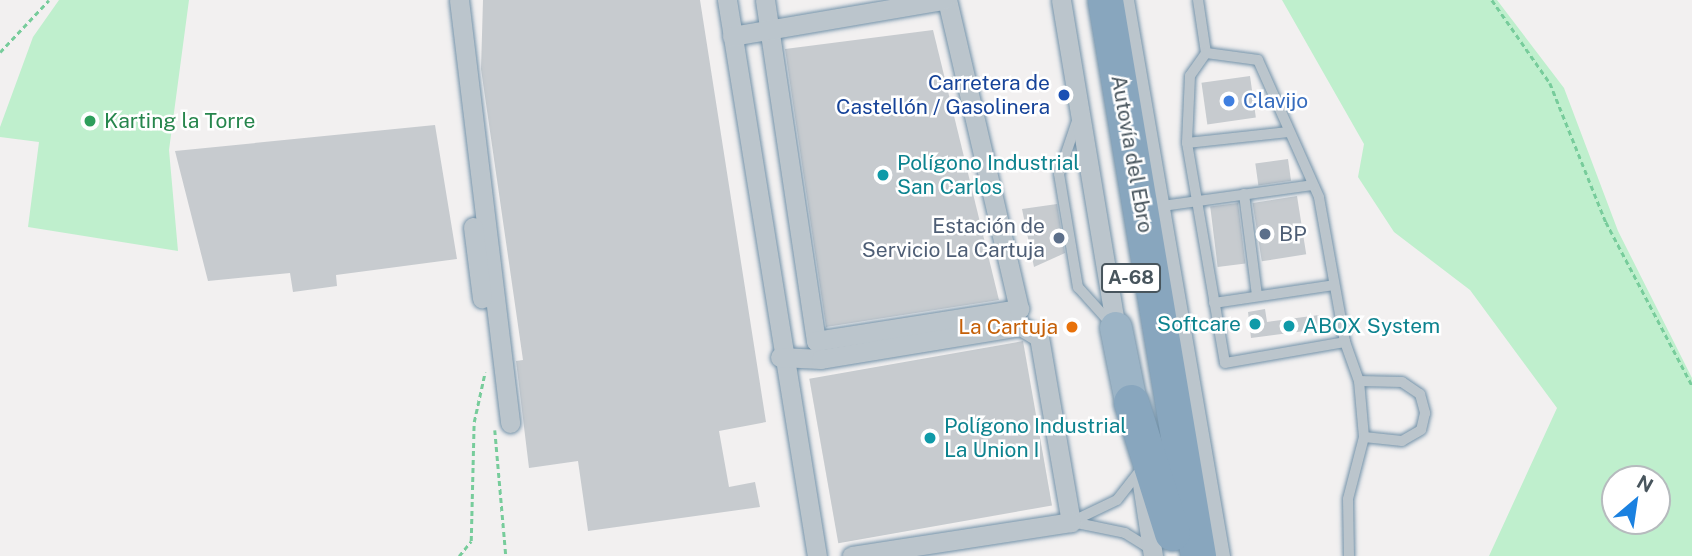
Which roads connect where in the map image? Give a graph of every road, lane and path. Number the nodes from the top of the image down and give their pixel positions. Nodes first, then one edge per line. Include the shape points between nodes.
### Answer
1 (50, 0) edge
2 (447, 0) edge
3 (459, 0) edge
4 (727, 0) edge
5 (765, 0) edge
6 (945, 0) edge
7 (1061, 0) edge
8 (1085, 0) edge
9 (1105, 0) edge
10 (1124, 0) edge
11 (1198, 0) edge
12 (1492, 0) edge
13 (769, 29) junction
14 (732, 36) junction
15 (0, 52) edge
16 (1206, 53) junction
17 (1080, 115) junction
18 (1288, 132) junction
19 (1187, 142) junction
20 (1313, 185) junction
21 (1244, 194) junction
22 (1196, 201) junction
23 (1161, 206) junction
24 (1334, 285) junction
25 (1257, 296) junction
26 (1214, 303) junction
27 (1116, 328) junction
28 (487, 340) joint
29 (816, 341) junction
30 (1345, 342) junction
31 (780, 356) junction
32 (1359, 381) junction
33 (1692, 385) edge
34 (507, 394) junction
35 (1131, 402) junction
36 (510, 423) dead end
37 (1363, 437) junction
38 (1140, 469) junction
39 (1071, 522) junction
40 (1163, 549) edge
41 (459, 556) edge
42 (506, 556) edge
43 (817, 556) edge
44 (852, 556) edge
45 (1198, 556) edge
46 (1220, 556) edge
47 (1349, 556) edge

1 - 15 path
2 - 28 street
3 - 34 street
4 - 14 street
5 - 13 street
6 - 13 street
6 - 29 street via 1019,310
7 - 17 street
8 - 40 highway, Autovía del Ebro / A-68
9 - 45 highway, Autovía del Ebro / A-68
10 - 23 street
11 - 16 lane
12 - 33 path via 1549,83 1606,222
13 - 14 street
13 - 29 street
14 - 31 street
16 - 18 lane via 1258,60
16 - 19 lane via 1191,76
17 - 27 street
17 - 27 lane via 1060,162 1061,189 1078,286
18 - 19 lane
18 - 20 lane
19 - 22 lane
20 - 21 lane
20 - 24 lane
21 - 22 lane
21 - 25 lane
22 - 23 lane
22 - 26 lane
23 - 46 street
24 - 25 lane
24 - 30 lane
25 - 26 lane
26 - 30 lane via 1225,363
27 - 35 highway
28 - 41 path via 474,422 471,541
29 - 31 street
30 - 32 lane
31 - 39 street via 821,359 1028,327 1039,337
31 - 43 street
32 - 37 lane
32 - 37 lane via 1402,382 1420,394 1425,413 1421,430 1402,441
34 - 36 street
34 - 42 path via 494,423
35 - 38 street
35 - 40 highway
37 - 47 lane via 1348,499
38 - 39 lane via 1125,494
38 - 40 street
39 - 40 lane via 1125,533
39 - 44 street

